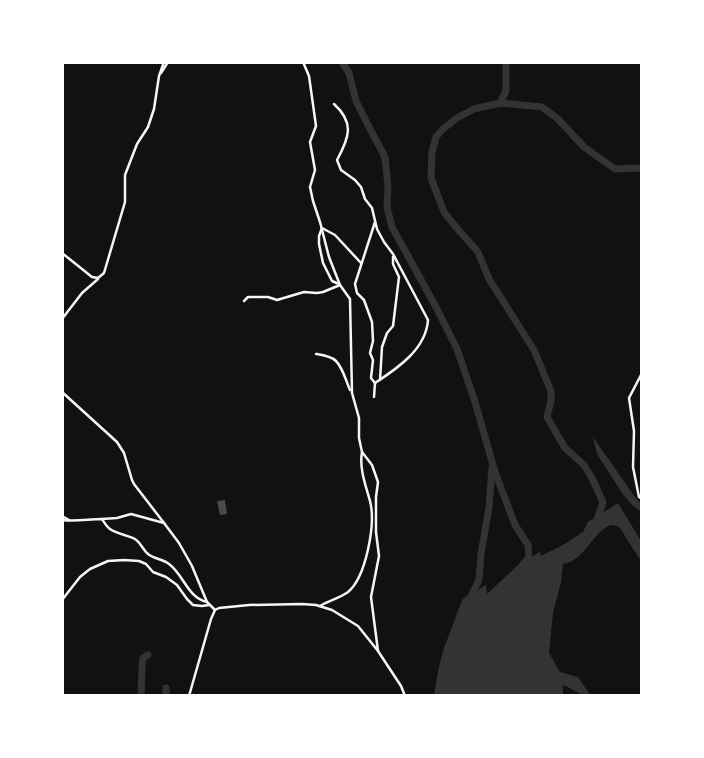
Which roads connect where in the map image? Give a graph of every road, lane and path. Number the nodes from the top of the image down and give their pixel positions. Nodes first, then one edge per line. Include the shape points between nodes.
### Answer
1 (164, 62) edge
2 (168, 62) edge
3 (303, 62) edge
4 (159, 76) junction
5 (334, 104) dead end
6 (375, 221) junction
7 (322, 228) junction
8 (62, 253) edge
9 (393, 254) junction
10 (361, 263) junction
11 (98, 278) junction
12 (340, 285) junction
13 (244, 301) dead end
14 (62, 319) edge
15 (316, 354) dead end
16 (642, 373) edge
17 (380, 380) junction
18 (375, 383) junction
19 (62, 392) edge
20 (352, 393) junction
21 (374, 397) dead end
22 (362, 452) junction
23 (642, 499) edge
24 (62, 516) edge
25 (62, 520) edge
26 (102, 520) junction
27 (70, 521) junction
28 (164, 523) junction
29 (62, 600) edge
30 (208, 604) junction
31 (320, 606) junction
32 (215, 610) junction
33 (378, 651) junction
34 (189, 696) edge
35 (405, 696) edge

1 - 4 street
2 - 4 street
3 - 7 street via 309,76 316,126 310,142 315,170 310,187
4 - 11 street via 154,109 125,175 125,202 104,273
5 - 6 street via 342,111 349,126 338,160 341,170 361,187
6 - 9 street
6 - 10 street
7 - 10 street via 335,234
7 - 12 street
7 - 12 street via 319,244 322,263 332,282
8 - 11 street via 92,277
9 - 17 street via 393,264 399,277 393,326 382,346
9 - 17 street via 426,315 428,329 404,362
10 - 18 street via 355,284 372,322 371,378
11 - 14 street
12 - 13 street via 323,292 304,292 277,300 252,296
12 - 20 street via 350,299
15 - 20 street via 336,360
16 - 23 street via 629,398 634,431 632,467
17 - 18 street
18 - 21 street
19 - 28 street via 117,442 134,484
20 - 22 street via 359,418
22 - 31 street via 362,468 372,514 369,547 352,588
22 - 33 street via 372,465 378,482 376,532 379,556 371,597
24 - 27 street
25 - 27 street
26 - 27 street
26 - 28 street via 131,514
26 - 30 street via 109,528 135,540 149,554 168,563 194,596
28 - 30 street via 185,553
29 - 30 street via 90,569 108,561 124,560 146,564 153,572 177,585 194,604
30 - 32 street
31 - 32 street via 249,604
31 - 33 street via 358,626
32 - 34 street
33 - 35 street

